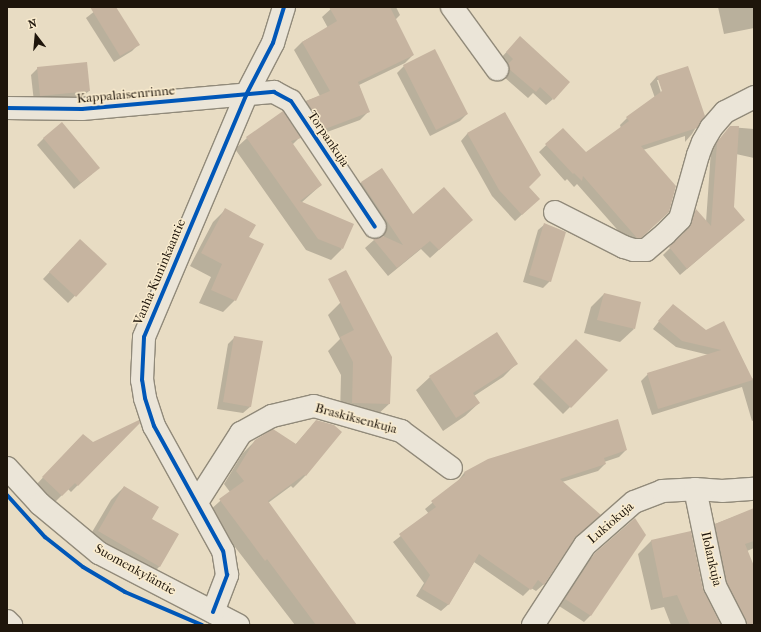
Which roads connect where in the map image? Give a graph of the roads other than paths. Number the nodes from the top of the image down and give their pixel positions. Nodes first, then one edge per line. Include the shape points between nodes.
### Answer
1 (284, 7) edge
2 (452, 7) edge
3 (497, 69) dead end
4 (246, 95) junction
5 (754, 97) edge
6 (7, 108) edge
7 (555, 212) dead end
8 (375, 227) dead end
9 (7, 468) edge
10 (451, 468) dead end
11 (696, 489) junction
12 (754, 490) edge
13 (197, 502) junction
14 (213, 612) junction
15 (7, 621) edge
16 (11, 625) edge
17 (238, 625) edge
18 (533, 625) edge
19 (735, 625) edge

1 - 4 street, Vanha Kuninkaantie via 273,43
2 - 3 street
4 - 6 street, Kappalaisenrinne via 82,110
4 - 8 street, Torpankuja via 274,92 291,101
4 - 13 street, Vanha Kuninkaantie via 144,337 142,380 145,398 154,426
5 - 7 street via 725,112 711,128 698,155 680,219 646,250 634,250 602,238
9 - 14 street, Suomenkyläntie via 40,504 100,553
10 - 13 street, Braskiksenkuja via 401,431 314,406 272,416 241,433
11 - 12 street, Lukiokuja via 722,492
11 - 18 street, Lukiokuja via 662,491 634,502 585,545
11 - 19 street, Ilolankuja via 716,586
13 - 14 street, Vanha Kuninkaantie via 223,551 227,575
14 - 17 street, Suomenkyläntie
15 - 16 street

